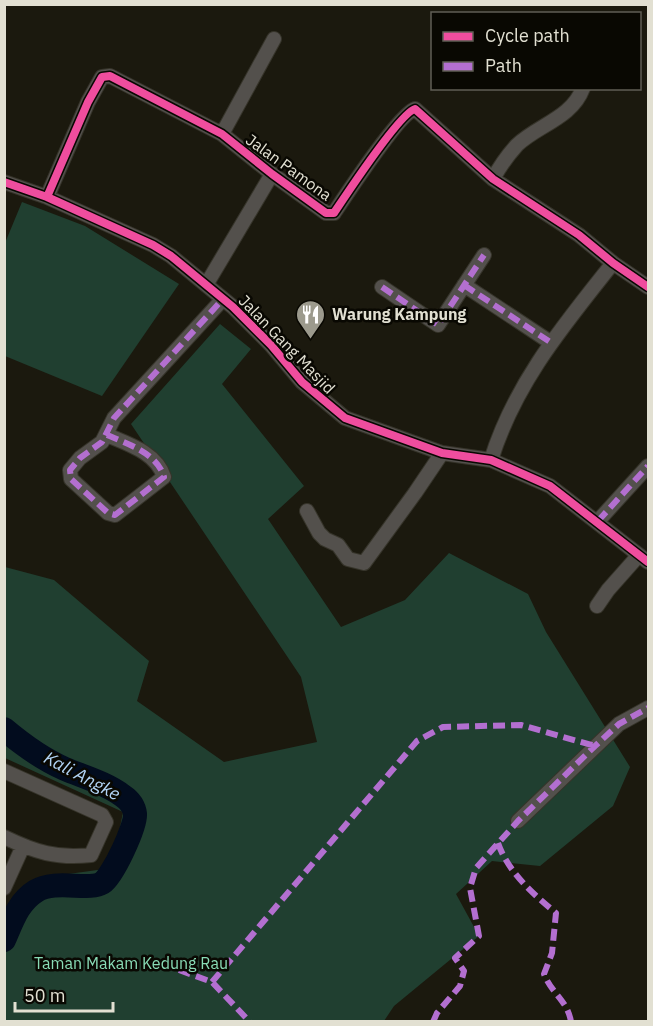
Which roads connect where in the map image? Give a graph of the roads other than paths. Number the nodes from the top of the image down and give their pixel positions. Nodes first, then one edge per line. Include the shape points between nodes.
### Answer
1 (274, 39) dead end
2 (582, 90) edge
3 (222, 134) junction
4 (272, 174) junction
5 (493, 179) junction
6 (4, 182) edge
7 (46, 197) junction
8 (484, 255) dead end
9 (613, 263) junction
10 (207, 285) junction
11 (464, 285) junction
12 (382, 287) dead end
13 (648, 287) edge
14 (223, 299) junction
15 (550, 342) junction
16 (107, 435) junction
17 (442, 453) junction
18 (491, 460) junction
19 (648, 466) edge
20 (307, 511) dead end
21 (598, 521) junction
22 (644, 558) edge
23 (597, 606) dead end
24 (648, 708) edge
25 (4, 771) edge
26 (518, 821) dead end
27 (4, 837) edge
28 (23, 846) junction
29 (4, 888) edge

1 - 3 street
2 - 5 street via 574,104 506,157
3 - 4 street, Jalan Pamona
3 - 7 street, Jalan Pamona via 110,76 102,77
4 - 5 street, Jalan Pamona via 326,213 333,213 396,126 415,109
4 - 10 street
5 - 9 street, Jalan Pamona via 579,235
6 - 7 street, Jalan Gang Masjid
7 - 10 street, Jalan Gang Masjid via 153,244
8 - 11 street
9 - 13 street, Jalan Pamona
9 - 15 street
10 - 14 street, Jalan Gang Masjid
11 - 12 street via 438,325
11 - 15 street
14 - 16 street via 114,418
14 - 17 street, Jalan Gang Masjid via 339,415
15 - 18 street via 513,406
16 - 16 street via 143,451 160,467 164,477 115,515 108,513 69,474 71,466
17 - 18 street, Jalan Gang Masjid
17 - 20 street via 364,563 348,559 338,545 325,539
18 - 21 street, Jalan Gang Masjid via 550,486
19 - 21 street
21 - 22 street, Jalan Gang Masjid
22 - 23 street via 608,590
24 - 26 street via 619,724
25 - 28 street via 105,819 91,855 55,856
27 - 28 street
28 - 29 street

